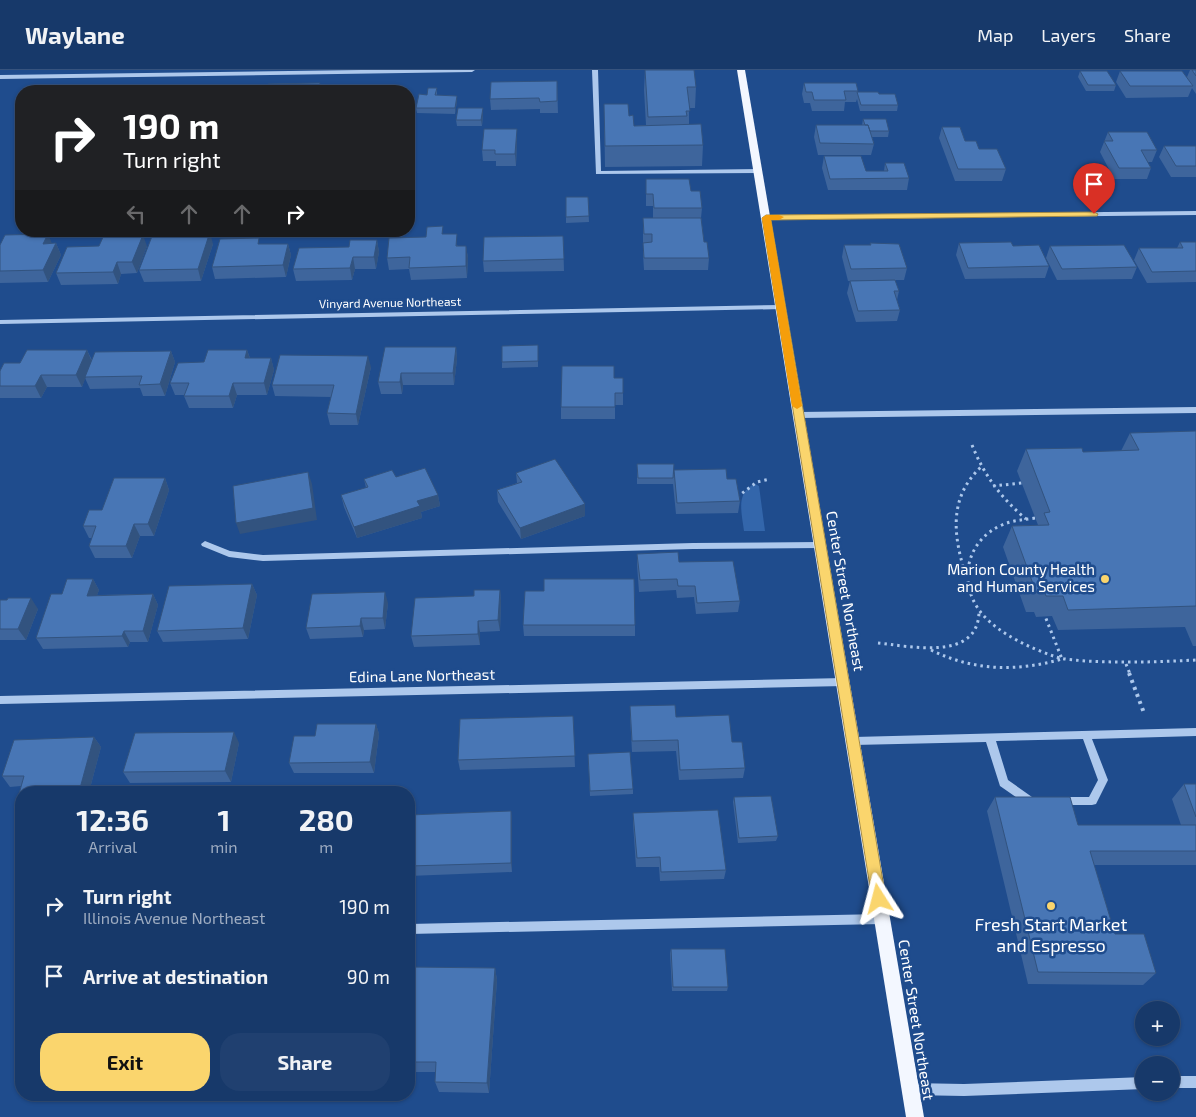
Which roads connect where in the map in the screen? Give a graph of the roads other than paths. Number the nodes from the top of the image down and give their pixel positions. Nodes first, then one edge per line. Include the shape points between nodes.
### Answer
1 (472, 70) edge
2 (595, 70) edge
3 (741, 70) edge
4 (0, 77) edge
5 (759, 171) junction
6 (1196, 214) edge
7 (766, 218) junction
8 (780, 308) junction
9 (0, 322) edge
10 (1196, 410) edge
11 (799, 415) junction
12 (205, 544) dead end
13 (820, 545) junction
14 (844, 682) junction
15 (0, 700) edge
16 (1196, 732) edge
17 (1086, 735) junction
18 (990, 738) junction
19 (854, 741) junction
20 (882, 919) junction
21 (415, 930) edge
22 (1180, 1082) edge
23 (1196, 1082) edge
24 (1135, 1083) edge
25 (911, 1089) junction
26 (915, 1117) edge

1 - 4 street
2 - 5 street via 598,172
3 - 5 main road, Center Street Northeast
5 - 7 main road, Center Street Northeast
6 - 7 street
7 - 8 main road, Center Street Northeast
8 - 9 street, Vinyard Avenue Northeast
8 - 11 main road, Center Street Northeast
10 - 11 street
11 - 13 main road, Center Street Northeast
12 - 13 street via 229,554 263,558
13 - 14 main road, Center Street Northeast
14 - 15 street, Edina Lane Northeast
14 - 19 main road, Center Street Northeast
16 - 17 street
17 - 18 street
17 - 18 street via 1103,780 1092,801 1030,801 1004,783
18 - 19 street
19 - 20 main road, Center Street Northeast
20 - 21 street
20 - 25 main road, Center Street Northeast
22 - 23 lane
24 - 25 street
25 - 26 main road, Center Street Northeast

